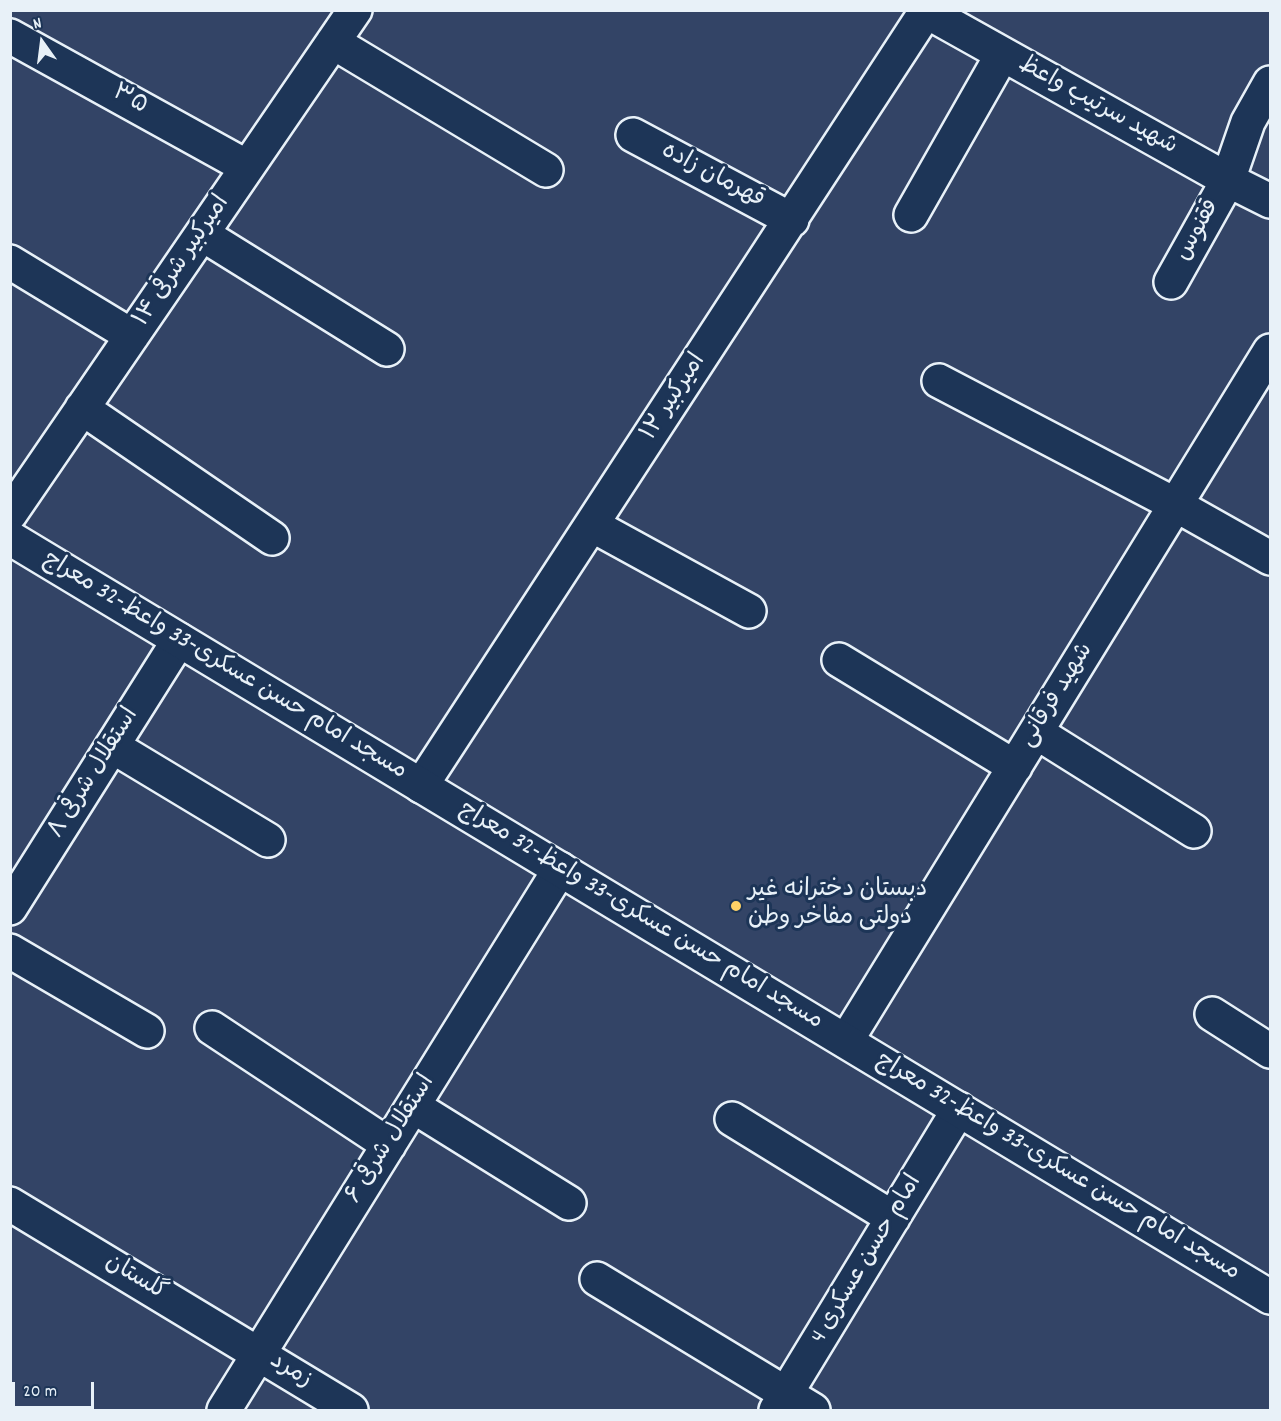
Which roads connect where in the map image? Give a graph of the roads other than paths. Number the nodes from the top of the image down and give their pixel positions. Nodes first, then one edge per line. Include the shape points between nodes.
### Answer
1 (355, 10) edge
2 (926, 11) edge
3 (10, 36) edge
4 (333, 42) junction
5 (1002, 55) junction
6 (1270, 83) edge
7 (633, 135) dead end
8 (247, 167) junction
9 (546, 170) dead end
10 (1228, 180) junction
11 (1270, 201) edge
12 (911, 215) dead end
13 (792, 220) junction
14 (202, 234) junction
15 (10, 262) edge
16 (1171, 282) dead end
17 (132, 336) junction
18 (387, 349) dead end
19 (1270, 351) edge
20 (939, 381) dead end
21 (82, 408) junction
22 (1176, 505) junction
23 (10, 514) edge
24 (592, 525) junction
25 (10, 538) edge
26 (272, 538) dead end
27 (1270, 558) edge
28 (749, 611) dead end
29 (179, 639) junction
30 (839, 660) dead end
31 (1036, 732) junction
32 (112, 746) junction
33 (1015, 767) junction
34 (422, 786) junction
35 (1194, 831) dead end
36 (268, 840) dead end
37 (560, 869) junction
38 (11, 905) edge
39 (10, 951) edge
40 (1212, 1014) dead end
41 (212, 1028) dead end
42 (147, 1031) dead end
43 (846, 1041) junction
44 (1270, 1051) edge
45 (413, 1106) junction
46 (959, 1109) junction
47 (732, 1119) dead end
48 (389, 1145) junction
49 (569, 1203) dead end
50 (10, 1204) edge
51 (893, 1218) junction
52 (597, 1279) dead end
53 (1269, 1292) edge
54 (259, 1354) junction
55 (792, 1405) edge
56 (224, 1410) edge
57 (351, 1410) edge

1 - 4 street, ۱۴ امیرکبیر شرقی
2 - 5 street, شهید سرتیپ واعظ
2 - 13 street, امیرکبیر ۱۲
3 - 8 street, ۳۵
4 - 8 street, ۱۴ امیرکبیر شرقی
4 - 9 street
5 - 10 street, شهید سرتیپ واعظ
5 - 12 street
6 - 10 street, ققنوس via 1248,122
7 - 13 street, قهرمان زاده
8 - 14 street, ۱۴ امیرکبیر شرقی
10 - 11 street, شهید سرتیپ واعظ
10 - 16 street, ققنوس
13 - 24 street, امیرکبیر ۱۲
14 - 17 street, ۱۴ امیرکبیر شرقی
14 - 18 street
15 - 17 street
17 - 21 street, ۱۴ امیرکبیر شرقی
19 - 22 street, شهید فرقانی
20 - 22 street
21 - 23 street, ۱۴ امیرکبیر شرقی
21 - 26 street
22 - 27 street
22 - 31 street, شهید فرقانی
24 - 28 street
24 - 34 street, امیرکبیر ۱۲
25 - 29 street, مسجد امام حسن عسکری-33 واعظ-32 معراج
29 - 32 street, استقلال شرقی ۸
29 - 34 street, مسجد امام حسن عسکری-33 واعظ-32 معراج
30 - 33 street
31 - 33 street, شهید فرقانی
31 - 35 street
32 - 36 street
32 - 38 street, استقلال شرقی ۸
33 - 43 street, شهید فرقانی
34 - 37 street, مسجد امام حسن عسکری-33 واعظ-32 معراج
37 - 43 street, مسجد امام حسن عسکری-33 واعظ-32 معراج
37 - 45 street, استقلال شرقی ۶
39 - 42 street
40 - 44 street
41 - 48 street
43 - 46 street, مسجد امام حسن عسکری-33 واعظ-32 معراج
45 - 48 street, استقلال شرقی ۶
45 - 49 street
46 - 51 street, امام حسن عسکری 4
46 - 53 street, مسجد امام حسن عسکری-33 واعظ-32 معراج
47 - 51 street
48 - 54 street, استقلال شرقی ۶
50 - 54 street, گلستان
51 - 55 street, امام حسن عسکری 4
52 - 55 street
54 - 56 street, استقلال شرقی ۶
54 - 57 street, زمرد

